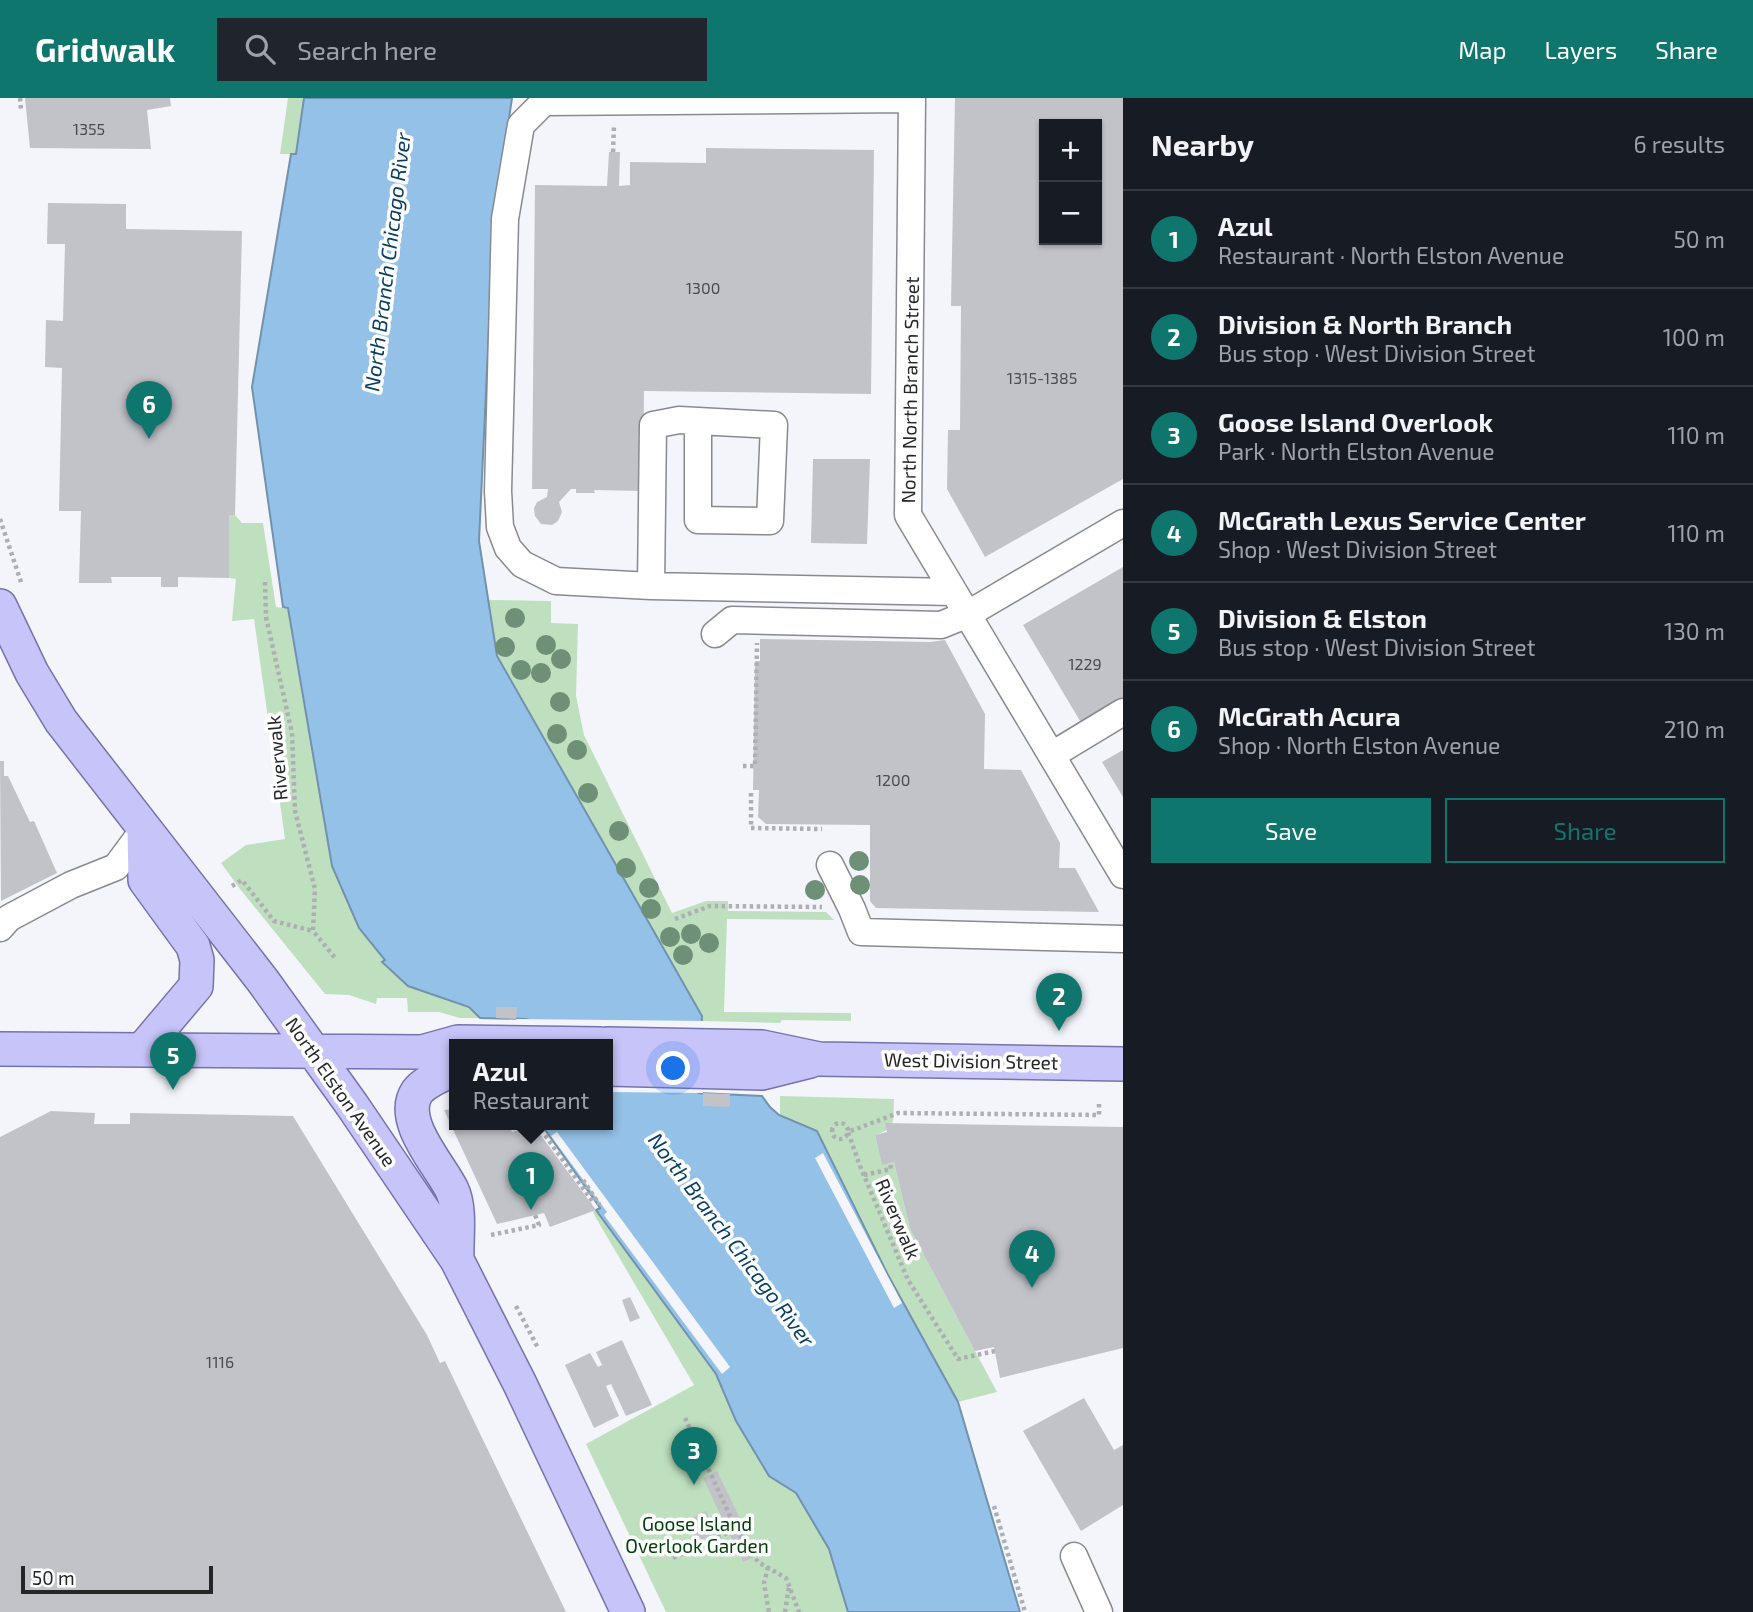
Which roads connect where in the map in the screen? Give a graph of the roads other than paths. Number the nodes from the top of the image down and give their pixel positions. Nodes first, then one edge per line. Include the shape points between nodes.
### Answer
1 (912, 99) edge
2 (698, 421) junction
3 (1123, 523) edge
4 (651, 586) junction
5 (10, 594) edge
6 (961, 603) junction
7 (715, 634) dead end
8 (1123, 712) edge
9 (1052, 755) junction
10 (144, 829) junction
11 (830, 865) dead end
12 (1123, 875) edge
13 (0, 928) edge
14 (1123, 939) edge
15 (449, 1044) edge
16 (613, 1045) edge
17 (0, 1049) edge
18 (142, 1050) junction
19 (313, 1051) junction
20 (422, 1052) junction
21 (704, 1059) junction
22 (1123, 1064) edge
23 (449, 1065) edge
24 (613, 1068) edge
25 (449, 1070) edge
26 (457, 1260) junction
27 (1074, 1556) dead end
28 (628, 1612) edge
29 (1099, 1612) edge

1 - 4 street via 544,102 521,125 505,219 500,527 508,548 522,564 556,580
1 - 6 street, North North Branch Street via 908,515
2 - 2 street via 774,425 770,521 698,520
2 - 4 street via 653,425
3 - 6 street
4 - 6 street
5 - 10 main road, North Elston Avenue via 32,673 61,721
6 - 7 street via 941,625 732,620
6 - 9 street, North North Branch Street
8 - 9 street
9 - 12 street, North North Branch Street
10 - 13 street via 116,867 71,885 9,918
10 - 18 main road via 145,880 193,946 198,974 196,986
10 - 19 main road, North Elston Avenue
11 - 14 street via 861,932
15 - 20 main road
16 - 21 main road, West Division Street
17 - 18 main road
18 - 19 main road
19 - 20 main road
19 - 26 main road, North Elston Avenue
20 - 23 main road
21 - 22 main road, West Division Street via 762,1047 819,1059
21 - 24 main road, West Division Street
25 - 26 main road via 425,1085 412,1107 416,1128 453,1193
26 - 28 main road, North Elston Avenue
27 - 29 street

